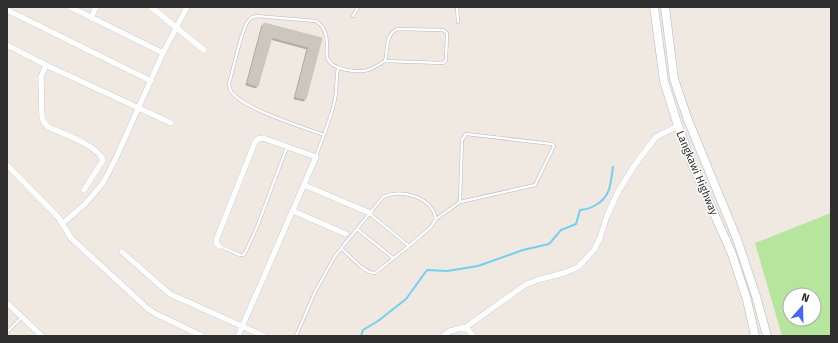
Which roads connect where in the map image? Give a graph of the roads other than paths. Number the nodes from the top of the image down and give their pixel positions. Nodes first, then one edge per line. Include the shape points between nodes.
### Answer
1 (70, 7) edge
2 (96, 7) edge
3 (151, 7) edge
4 (186, 7) edge
5 (358, 7) edge
6 (457, 7) edge
7 (654, 7) edge
8 (665, 7) edge
9 (7, 10) edge
10 (353, 16) dead end
11 (91, 18) junction
12 (666, 19) junction
13 (655, 20) junction
14 (458, 22) dead end
15 (176, 26) junction
16 (7, 45) edge
17 (204, 50) dead end
18 (163, 53) junction
19 (385, 61) junction
20 (46, 65) junction
21 (338, 68) junction
22 (151, 81) junction
23 (139, 108) junction
24 (171, 123) dead end
25 (678, 126) junction
26 (324, 135) junction
27 (288, 146) junction
28 (316, 157) junction
29 (7, 165) edge
30 (304, 185) junction
31 (84, 190) dead end
32 (460, 202) junction
33 (293, 211) junction
34 (370, 213) junction
35 (436, 219) junction
36 (63, 223) junction
37 (357, 229) junction
38 (346, 234) dead end
39 (219, 246) joint
40 (408, 246) junction
41 (342, 249) junction
42 (122, 252) dead end
43 (393, 258) junction
44 (7, 303) edge
45 (22, 316) junction
46 (243, 327) junction
47 (466, 327) junction
48 (187, 330) junction
49 (7, 332) edge
50 (40, 335) edge
51 (184, 336) edge
52 (202, 336) edge
53 (238, 336) edge
54 (264, 336) edge
55 (296, 336) edge
56 (443, 336) edge
57 (473, 336) edge
58 (755, 336) edge
59 (767, 336) edge

1 - 11 street
2 - 11 street
3 - 15 street
4 - 15 street
5 - 10 lane
6 - 14 lane
7 - 13 main road, Langkawi Highway
8 - 12 main road, Langkawi Highway
9 - 22 street
11 - 18 street
12 - 13 main road
12 - 59 main road, Langkawi Highway via 674,79 737,239
13 - 25 main road, Langkawi Highway via 664,81
15 - 17 street
15 - 18 street
16 - 20 street
18 - 22 street
19 - 19 lane via 389,37 391,32 397,29 443,30 447,33 446,60 443,63
19 - 21 lane via 363,71
20 - 23 street
20 - 31 street via 41,77 44,122 48,127 93,148 101,155 102,160
21 - 26 lane via 332,114
21 - 26 lane via 330,64 326,56 326,34 322,24 316,21 256,16 245,24 230,90 254,109
22 - 23 street
23 - 24 street
23 - 36 street via 103,183 85,204
25 - 47 street via 656,137 634,166 618,192 594,250 578,267 525,285
25 - 58 main road, Langkawi Highway via 732,254 747,300
26 - 28 lane
27 - 28 street
27 - 39 lane via 257,227 243,255
27 - 39 street via 263,138 255,142 217,238 216,243
28 - 30 street
29 - 36 street
30 - 33 street
30 - 34 street
32 - 32 lane via 535,185 554,146 466,134 462,140
32 - 35 lane
33 - 38 street
33 - 46 street
34 - 35 lane via 383,197 404,193 424,202 434,212
34 - 37 lane
34 - 40 lane
35 - 40 lane via 431,227
36 - 48 street via 71,238 147,308
37 - 41 lane
37 - 43 lane
40 - 43 lane
41 - 43 lane via 371,273 378,271
41 - 55 lane via 335,256 315,292
42 - 46 street via 170,294
44 - 45 street
45 - 49 lane
45 - 50 street
46 - 53 street
46 - 54 street
47 - 56 street via 450,331
47 - 57 street
48 - 51 street
48 - 52 street

